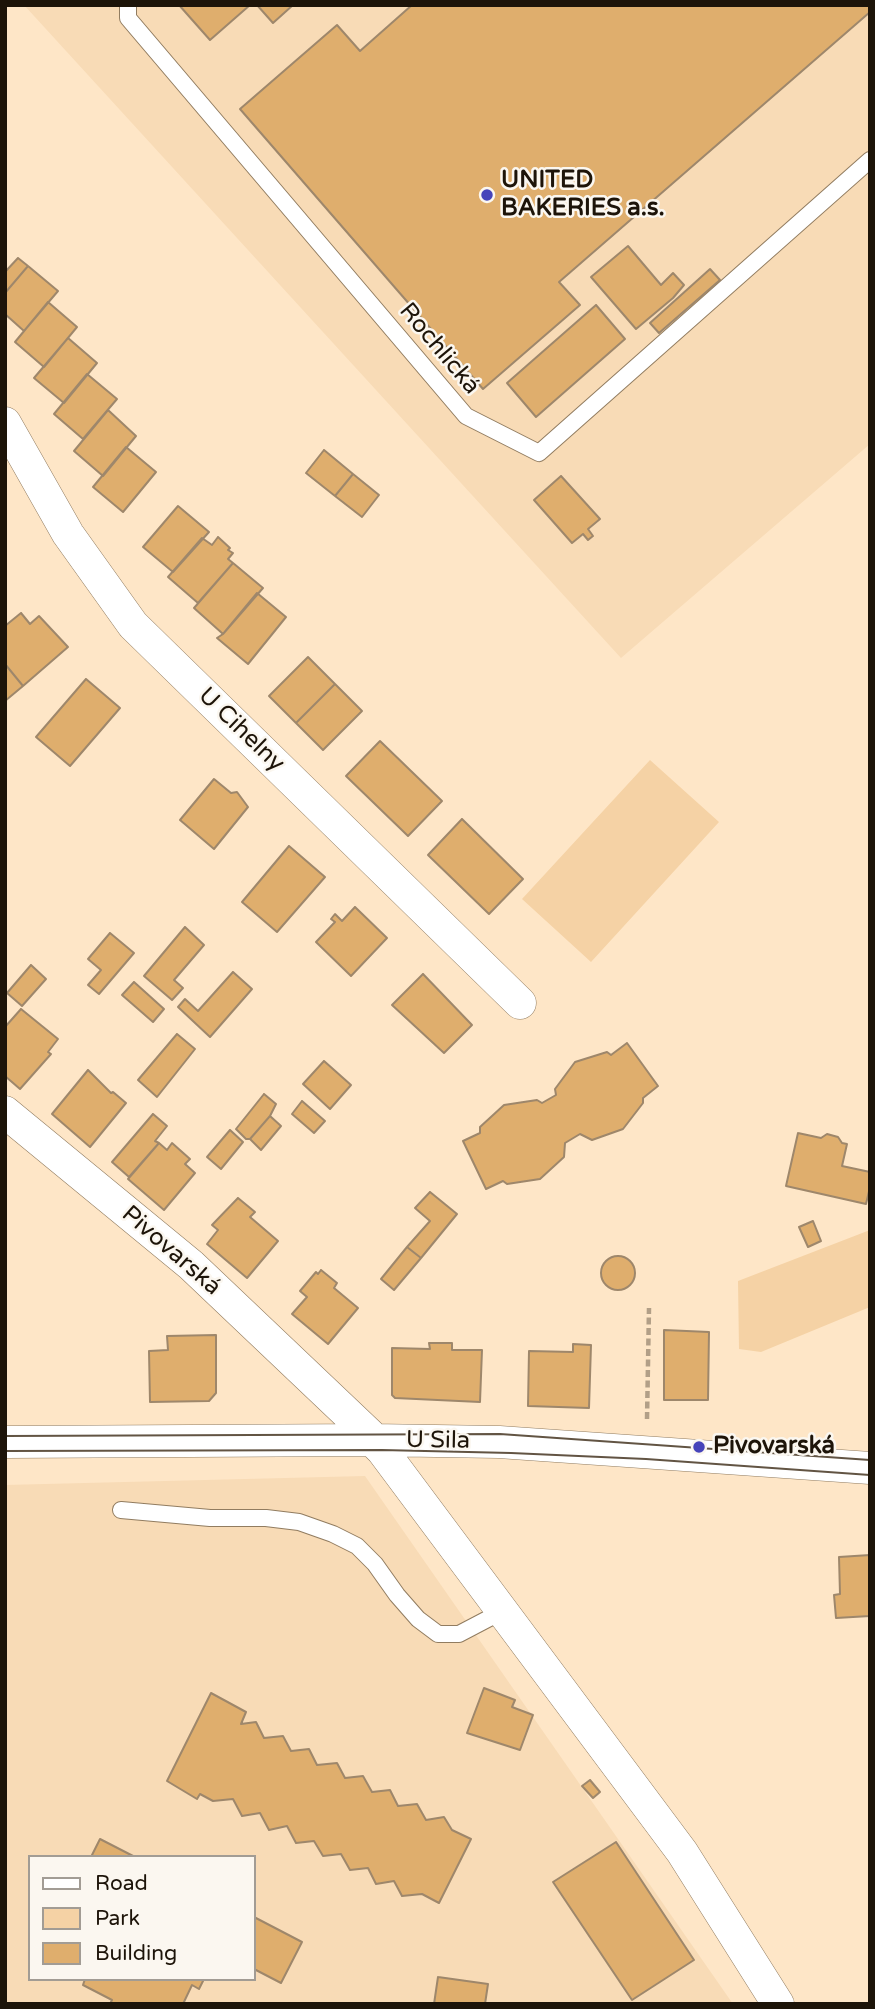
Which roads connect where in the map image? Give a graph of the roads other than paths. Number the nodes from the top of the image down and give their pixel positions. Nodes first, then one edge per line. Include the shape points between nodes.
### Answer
1 (128, 5) edge
2 (870, 160) edge
3 (5, 423) edge
4 (520, 1003) dead end
5 (5, 1112) edge
6 (372, 1440) junction
7 (5, 1442) edge
8 (870, 1468) edge
9 (121, 1510) dead end
10 (501, 1612) junction
11 (778, 2004) edge

1 - 2 lane, Rochlická via 128,18 466,415 539,453
3 - 4 street, U Cihelny via 68,534 133,625
5 - 6 street, Pivovarská via 191,1265
6 - 7 street, U Sila
6 - 8 street, U Sila via 499,1442
6 - 10 street, Pivovarská
9 - 10 lane via 266,1518 299,1522 333,1534 357,1546 418,1619 438,1634 459,1634
10 - 11 street, Pivovarská via 682,1852

